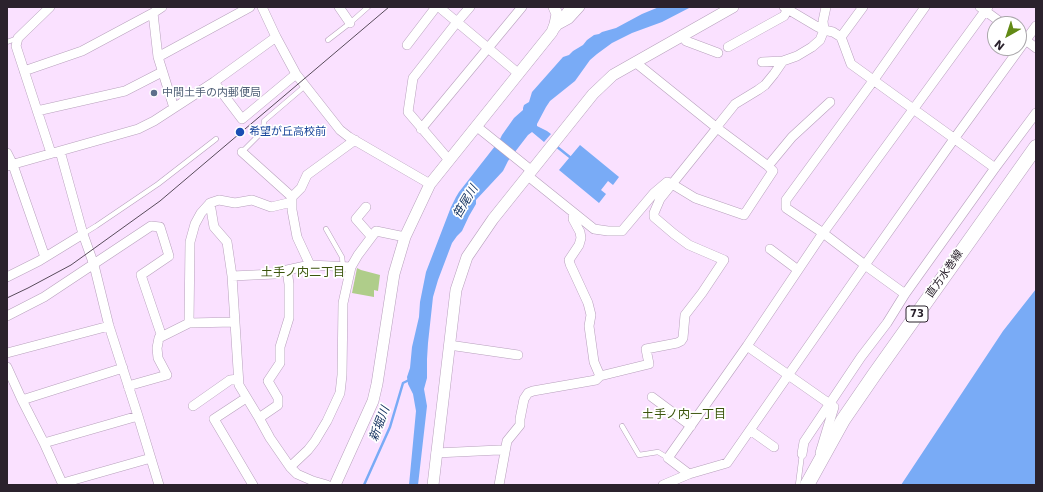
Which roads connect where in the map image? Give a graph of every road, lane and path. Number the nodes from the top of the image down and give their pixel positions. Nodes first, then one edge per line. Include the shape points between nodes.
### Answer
1 (50, 7) edge
2 (162, 7) edge
3 (250, 7) edge
4 (262, 7) edge
5 (340, 7) edge
6 (368, 7) edge
7 (437, 7) edge
8 (470, 7) edge
9 (522, 7) edge
10 (554, 7) edge
11 (570, 7) edge
12 (580, 7) edge
13 (733, 7) edge
14 (826, 7) edge
15 (863, 7) edge
16 (926, 7) edge
17 (786, 8) edge
18 (984, 8) edge
19 (153, 13) junction
20 (994, 16) edge
21 (457, 22) junction
22 (350, 23) junction
23 (1036, 26) edge
24 (555, 28) junction
25 (824, 30) junction
26 (1027, 34) edge
27 (682, 35) junction
28 (841, 36) junction
29 (276, 37) junction
30 (18, 38) junction
31 (328, 40) dead end
32 (7, 42) edge
33 (1027, 42) edge
34 (407, 45) dead end
35 (728, 46) dead end
36 (488, 48) junction
37 (1036, 48) edge
38 (718, 53) dead end
39 (1010, 56) edge
40 (158, 57) junction
41 (783, 61) junction
42 (635, 62) junction
43 (762, 62) dead end
44 (24, 71) junction
45 (162, 72) junction
46 (296, 74) junction
47 (519, 74) junction
48 (873, 81) junction
49 (214, 82) junction
50 (305, 86) junction
51 (830, 102) dead end
52 (174, 108) junction
53 (914, 109) junction
54 (37, 111) junction
55 (1036, 113) edge
56 (478, 128) junction
57 (717, 128) junction
58 (422, 129) junction
59 (216, 139) dead end
60 (954, 139) junction
61 (355, 140) junction
62 (1036, 147) edge
63 (56, 152) junction
64 (242, 152) joint
65 (7, 153) edge
66 (448, 160) junction
67 (10, 165) edge
68 (768, 166) junction
69 (995, 168) junction
70 (528, 171) junction
71 (430, 184) junction
72 (672, 184) junction
73 (292, 200) junction
74 (210, 203) junction
75 (366, 207) dead end
76 (574, 213) junction
77 (326, 229) dead end
78 (823, 233) junction
79 (83, 234) junction
80 (372, 236) junction
81 (405, 237) junction
82 (770, 248) dead end
83 (46, 257) junction
84 (94, 265) junction
85 (310, 265) junction
86 (865, 265) junction
87 (347, 267) junction
88 (287, 270) junction
89 (798, 270) junction
90 (7, 276) edge
91 (232, 276) junction
92 (905, 294) junction
93 (7, 316) edge
94 (234, 322) junction
95 (190, 323) junction
96 (109, 326) junction
97 (159, 338) junction
98 (449, 345) junction
99 (747, 346) junction
100 (7, 353) edge
101 (518, 355) dead end
102 (7, 367) edge
103 (123, 368) junction
104 (788, 375) junction
105 (600, 376) junction
106 (238, 379) junction
107 (128, 386) junction
108 (652, 397) dead end
109 (246, 398) junction
110 (22, 400) junction
111 (830, 404) junction
112 (193, 406) dead end
113 (138, 416) junction
114 (259, 418) junction
115 (622, 426) dead end
116 (691, 426) junction
117 (750, 430) junction
118 (44, 443) junction
119 (774, 447) dead end
120 (505, 451) junction
121 (436, 453) junction
122 (802, 454) joint
123 (151, 458) junction
124 (668, 458) junction
125 (290, 467) junction
126 (689, 474) junction
127 (810, 479) edge
128 (63, 484) edge
129 (159, 485) edge
130 (253, 485) edge
131 (327, 485) edge
132 (335, 485) edge
133 (433, 485) edge
134 (499, 485) edge
135 (663, 485) edge
136 (798, 485) edge

1 - 30 street
2 - 19 street
3 - 40 street
4 - 29 street
5 - 22 street
6 - 22 lane
7 - 21 street
7 - 34 street
8 - 21 street
9 - 36 street
10 - 24 street via 557,14
11 - 24 street
12 - 24 street via 569,19
13 - 27 street
14 - 25 street
15 - 28 street
16 - 48 street
17 - 25 street
17 - 35 street via 784,16
18 - 20 street
18 - 53 street
19 - 40 street
19 - 44 street via 82,51
21 - 36 street
21 - 58 street via 413,78 408,112
22 - 31 lane
23 - 26 street
24 - 47 street
25 - 28 street
25 - 41 street via 820,40 812,47
27 - 38 street via 686,41
27 - 42 street
28 - 48 street via 851,64
29 - 46 street
29 - 49 street
30 - 32 lane
30 - 44 street via 16,46
33 - 37 street
36 - 47 street
36 - 58 street
39 - 60 street
40 - 45 street
41 - 43 street
41 - 57 street via 765,85 735,104
42 - 57 street
42 - 70 street via 614,75 593,94
44 - 54 street
45 - 52 street
45 - 54 street via 125,91
46 - 49 street via 242,119
46 - 50 street
47 - 56 street
48 - 53 street
48 - 78 street via 786,200 786,208
49 - 52 street
50 - 61 street via 340,130
50 - 64 lane via 264,121 263,131
51 - 68 street via 792,137
52 - 63 street via 138,129
53 - 60 street
53 - 78 street
54 - 63 street
55 - 69 street
56 - 66 street
56 - 70 street
57 - 68 street
57 - 72 street
58 - 66 street
59 - 79 lane via 158,184
60 - 69 street
60 - 86 street
61 - 71 street
61 - 73 street via 307,175
62 - 127 main road, 直方水巻線 / 73 via 870,381
63 - 67 street
63 - 79 street
64 - 73 street
65 - 67 street
66 - 71 street
67 - 83 street
68 - 72 street via 774,171 744,215 695,198
69 - 92 street
70 - 76 street
70 - 98 street via 467,257 456,290
71 - 81 street
72 - 76 street via 667,182 654,194 622,231 594,229
72 - 105 street via 660,199 654,217 689,244 724,260 685,315 681,341 646,349 649,364
73 - 74 street via 271,207 252,200 235,203 219,200
73 - 85 street via 297,237
74 - 91 street via 214,228 228,242
74 - 95 street via 195,224 190,242
75 - 80 street via 356,218
76 - 105 street via 573,219 581,238 569,260 588,303 594,362
77 - 87 lane
78 - 86 street
78 - 89 street
79 - 83 street
79 - 84 street
80 - 81 street via 376,231
80 - 87 street
81 - 132 street via 394,274 377,384
82 - 89 street
83 - 90 street
84 - 93 street via 44,297
84 - 96 street
84 - 97 street via 151,226 160,227 169,256 141,275 161,334
85 - 87 street
85 - 88 street
86 - 92 street
86 - 104 street
87 - 125 street via 340,393 315,441
88 - 91 street via 274,274
88 - 114 street via 289,318 280,347 280,363 268,381 278,398 278,405
89 - 99 street
91 - 94 street
92 - 111 street
94 - 95 street
94 - 106 street
95 - 97 street
96 - 100 street
96 - 103 street
97 - 107 street via 158,358 167,376
98 - 101 street
98 - 121 street
99 - 104 street
99 - 116 street
102 - 110 street
103 - 107 street
103 - 110 street
104 - 111 street
104 - 117 street
105 - 120 street via 596,380 528,393 524,399 520,425 508,441
106 - 109 street
106 - 112 street via 230,380
107 - 113 street
108 - 116 street
109 - 114 street
109 - 130 street via 214,419
110 - 118 street
111 - 122 street via 804,442
111 - 127 street via 834,407
113 - 118 street
113 - 123 street
114 - 125 street
115 - 124 lane via 639,455 658,452
116 - 124 street
117 - 119 street
117 - 126 street via 727,463
118 - 128 street
120 - 121 street
120 - 134 street
121 - 133 street
122 - 136 lane
123 - 128 street
123 - 129 street
124 - 126 street
125 - 131 street via 297,474
126 - 135 street

